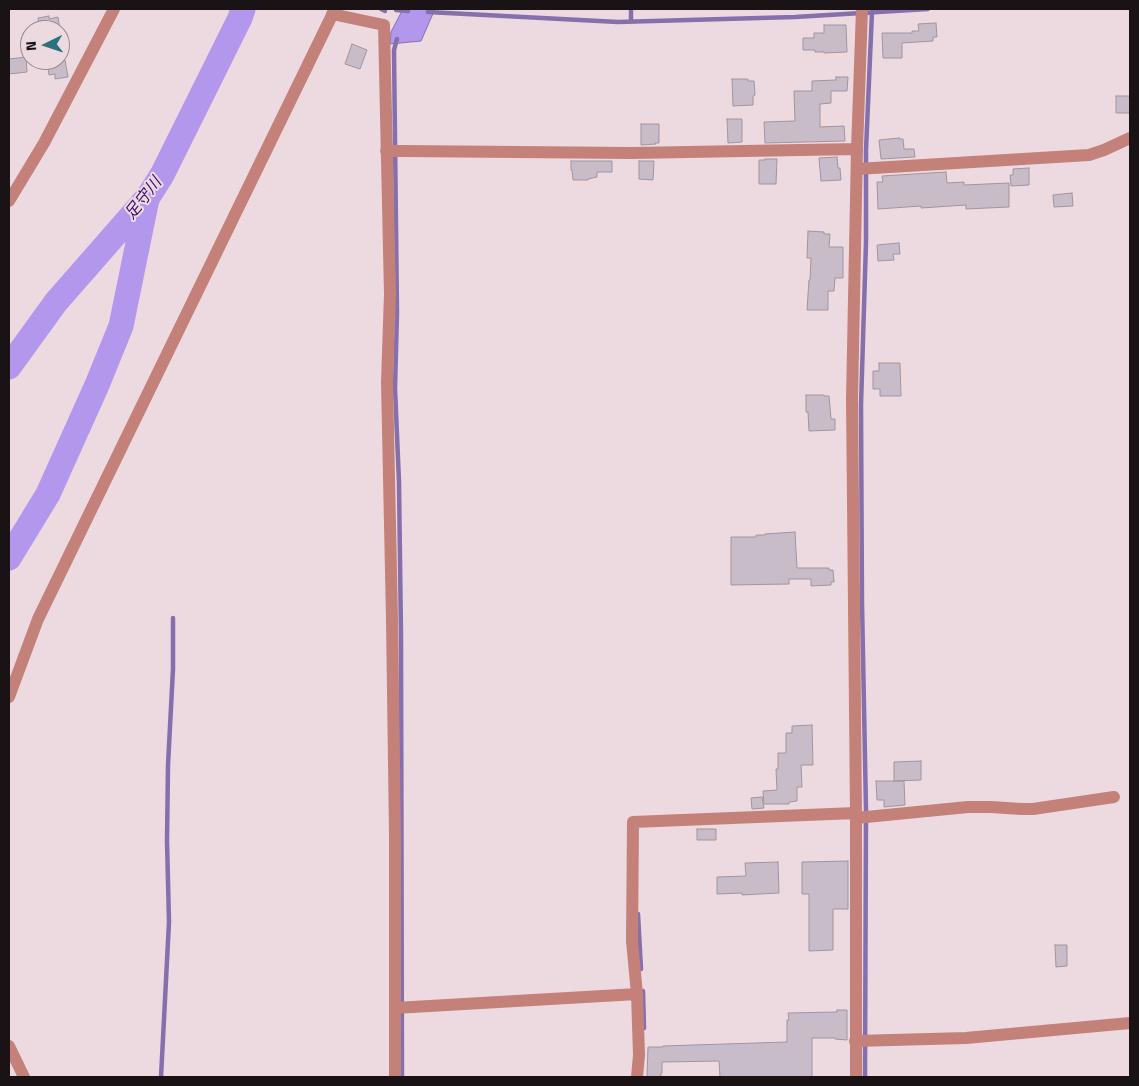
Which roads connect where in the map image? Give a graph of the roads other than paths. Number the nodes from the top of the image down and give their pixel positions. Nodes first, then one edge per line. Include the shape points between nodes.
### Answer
1 (114, 9) edge
2 (334, 11) edge
3 (862, 13) edge
4 (1130, 138) edge
5 (857, 149) junction
6 (392, 151) junction
7 (863, 168) junction
8 (9, 201) edge
9 (9, 698) edge
10 (1114, 797) dead end
11 (861, 817) junction
12 (637, 994) junction
13 (400, 1008) junction
14 (1130, 1023) edge
15 (862, 1041) junction
16 (9, 1046) edge
17 (24, 1077) edge
18 (395, 1077) edge
19 (636, 1077) edge
20 (856, 1077) edge

1 - 8 street via 44,143
2 - 6 street via 384,25
2 - 9 street via 38,619
3 - 5 street
4 - 7 street via 1089,155
5 - 6 street via 632,153
5 - 7 street
6 - 13 street via 387,382
7 - 11 street via 852,399
10 - 11 street via 1033,808 968,808
11 - 12 street via 633,822 632,941
11 - 15 street
12 - 13 street
12 - 19 street via 639,1055
13 - 18 street
14 - 15 street via 966,1038
15 - 20 street
16 - 17 street

